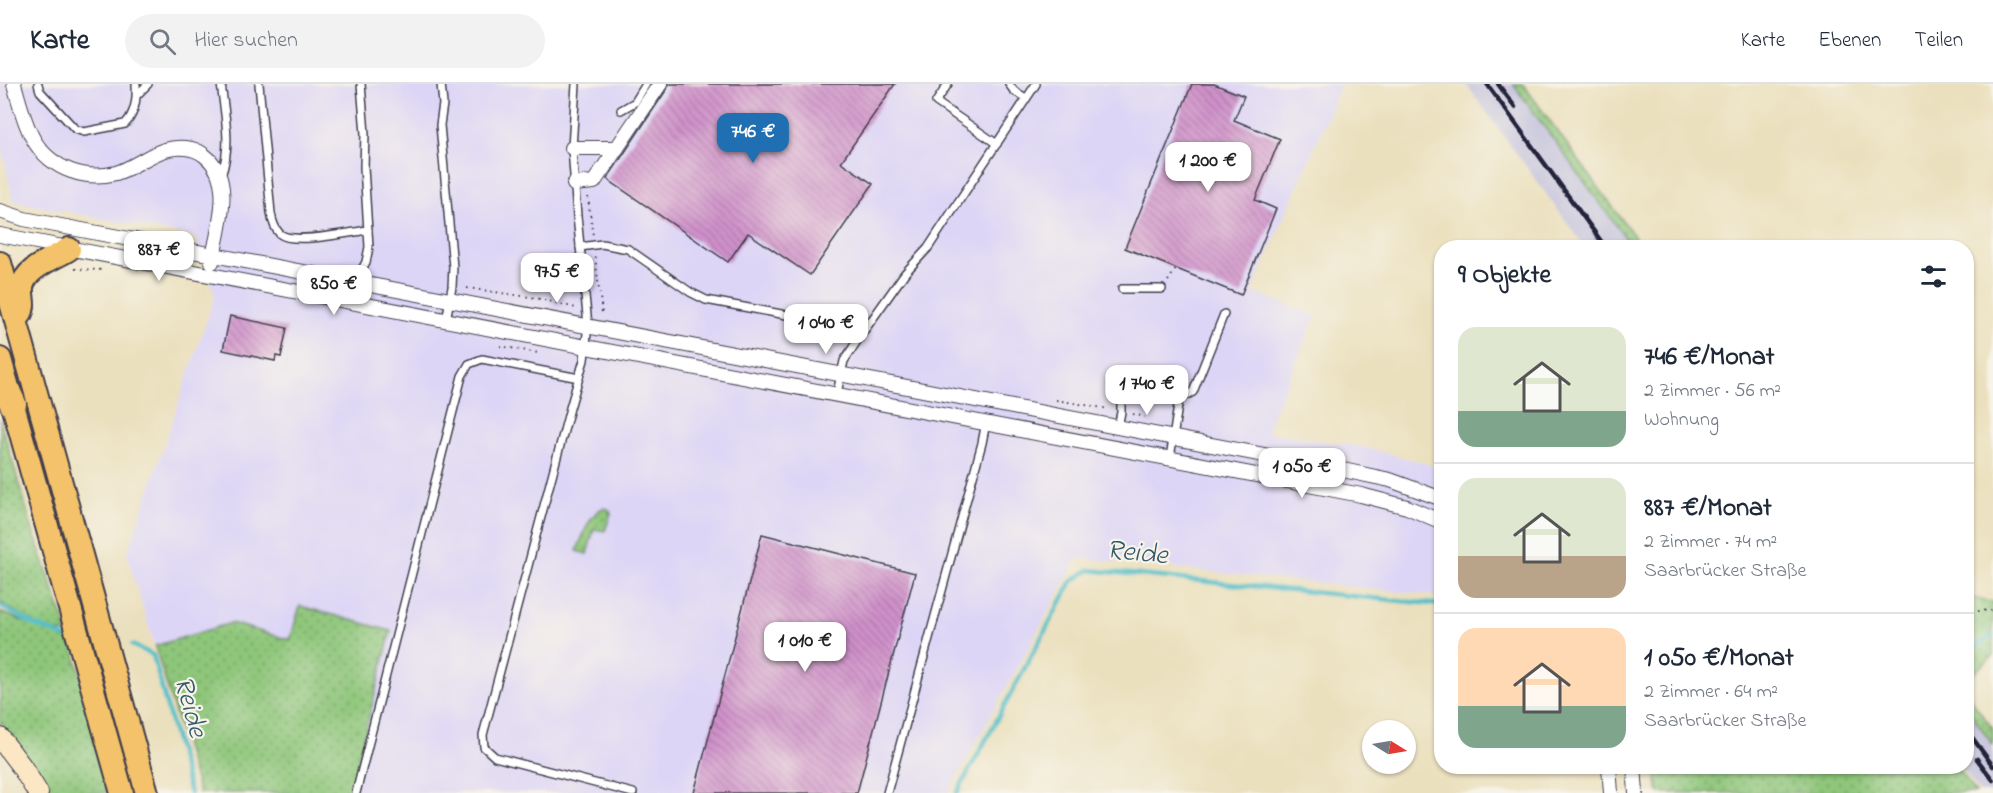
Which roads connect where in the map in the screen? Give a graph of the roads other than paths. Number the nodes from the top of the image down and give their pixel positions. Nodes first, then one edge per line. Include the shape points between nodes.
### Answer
1 (14, 84) edge
2 (38, 84) edge
3 (136, 84) edge
4 (148, 84) edge
5 (221, 84) edge
6 (259, 84) edge
7 (361, 84) edge
8 (441, 84) edge
9 (576, 84) edge
10 (646, 84) edge
11 (660, 84) edge
12 (948, 84) edge
13 (1010, 84) edge
14 (1036, 84) edge
15 (136, 97) junction
16 (1026, 99) junction
17 (621, 110) dead end
18 (997, 144) junction
19 (572, 148) junction
20 (617, 148) junction
21 (220, 176) junction
22 (574, 184) junction
23 (0, 211) edge
24 (369, 234) junction
25 (0, 235) edge
26 (580, 247) junction
27 (69, 249) junction
28 (213, 255) junction
29 (0, 263) edge
30 (209, 276) junction
31 (355, 282) junction
32 (1122, 289) dead end
33 (1162, 289) road end
34 (451, 293) junction
35 (1224, 314) dead end
36 (16, 321) junction
37 (446, 321) junction
38 (588, 326) junction
39 (859, 338) junction
40 (586, 347) junction
41 (0, 359) edge
42 (841, 373) junction
43 (0, 376) edge
44 (579, 378) junction
45 (837, 393) junction
46 (1122, 394) dead end
47 (1167, 394) dead end
48 (1179, 399) junction
49 (13, 404) junction
50 (986, 422) junction
51 (1118, 427) junction
52 (1174, 438) junction
53 (1170, 458) junction
54 (1434, 496) edge
55 (1434, 519) edge
56 (0, 738) edge
57 (1610, 774) edge
58 (1635, 774) edge
59 (38, 793) edge
60 (122, 793) edge
61 (147, 793) edge
62 (356, 793) edge
63 (633, 793) edge
64 (887, 793) edge
65 (1611, 793) edge
66 (1636, 793) edge

1 - 21 street via 38,148 60,166 103,176 165,150 189,148 209,159
2 - 15 lane via 75,129 84,132 125,124 132,115
3 - 15 lane
4 - 15 lane
5 - 21 lane via 228,140
6 - 24 lane via 271,213 279,233 295,239
7 - 24 lane
8 - 34 lane via 440,125 453,267
9 - 19 lane
10 - 17 lane via 635,102
11 - 20 street
12 - 18 lane via 936,102
13 - 16 lane
14 - 16 lane
16 - 18 lane
18 - 39 lane via 928,248 905,273
19 - 20 street
19 - 22 lane
20 - 22 street via 594,182
21 - 28 street via 223,199
22 - 26 lane
23 - 28 street
24 - 31 lane via 366,262
25 - 27 street
26 - 38 lane
26 - 39 lane via 602,244 628,249 706,300 835,324
27 - 30 street
27 - 36 main road via 27,278 22,285 24,308
28 - 30 street
28 - 31 street
29 - 36 main road
30 - 37 street
31 - 34 street
32 - 33 lane
34 - 37 lane
34 - 38 street
35 - 48 lane via 1193,392
36 - 61 main road
37 - 40 street
38 - 40 lane
38 - 42 street
39 - 42 lane
40 - 44 lane
40 - 45 street
41 - 49 main road
42 - 45 lane
42 - 51 street
43 - 49 highway
44 - 62 lane via 482,359 469,364 462,376
44 - 63 lane via 483,735 484,747 495,757
45 - 50 street
46 - 51 lane
47 - 48 lane
48 - 52 lane
49 - 60 main road
50 - 53 street
50 - 64 lane
51 - 52 street
52 - 53 lane
52 - 54 street via 1364,474
53 - 55 street via 1361,495
56 - 59 main road
57 - 65 street
58 - 66 street

